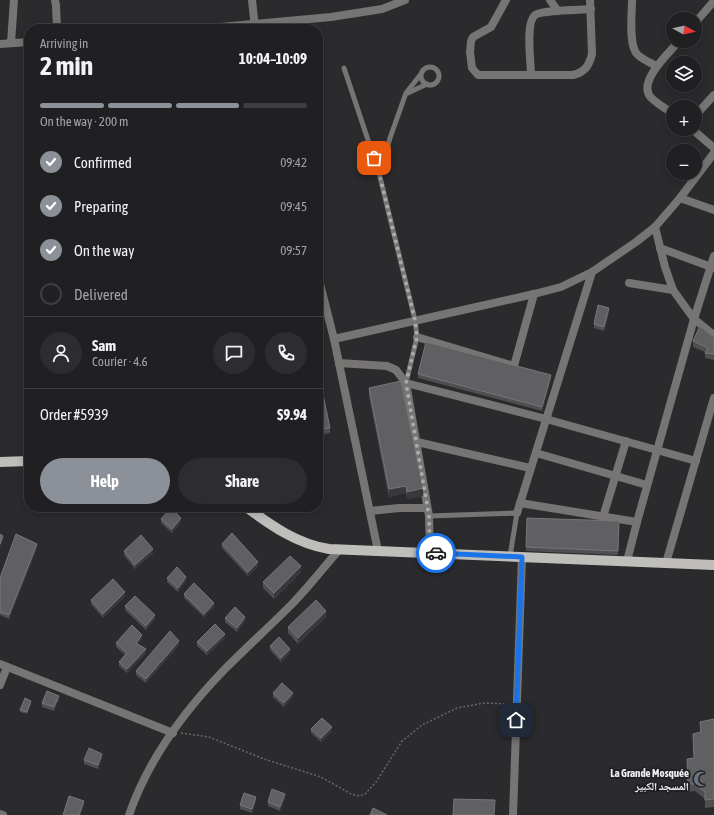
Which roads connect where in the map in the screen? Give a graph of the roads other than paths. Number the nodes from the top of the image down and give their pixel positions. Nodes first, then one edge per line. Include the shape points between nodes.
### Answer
1 (14, 0) edge
2 (55, 0) edge
3 (252, 0) edge
4 (405, 0) edge
5 (506, 0) edge
6 (550, 0) edge
7 (590, 0) edge
8 (632, 0) edge
9 (713, 1) edge
10 (591, 9) junction
11 (558, 11) junction
12 (702, 14) edge
13 (57, 24) edge
14 (255, 24) edge
15 (278, 24) edge
16 (24, 42) edge
17 (11, 43) junction
18 (0, 44) edge
19 (673, 48) edge
20 (657, 66) junction
21 (344, 68) dead end
22 (421, 74) junction
23 (531, 75) junction
24 (427, 84) junction
25 (406, 93) junction
26 (714, 95) edge
27 (702, 108) edge
28 (666, 109) edge
29 (700, 136) edge
30 (714, 148) edge
31 (714, 153) edge
32 (379, 173) junction
33 (680, 198) junction
34 (714, 210) edge
35 (655, 227) junction
36 (660, 248) junction
37 (714, 256) edge
38 (712, 267) edge
39 (592, 272) junction
40 (629, 283) dead end
41 (673, 290) junction
42 (534, 294) junction
43 (323, 296) edge
44 (694, 319) junction
45 (415, 320) junction
46 (714, 335) edge
47 (417, 337) junction
48 (334, 339) junction
49 (339, 363) junction
50 (406, 383) junction
51 (714, 399) edge
52 (546, 419) junction
53 (626, 441) junction
54 (416, 442) junction
55 (657, 450) junction
56 (536, 453) junction
57 (696, 460) junction
58 (24, 461) edge
59 (0, 462) edge
60 (530, 468) junction
61 (615, 476) junction
62 (647, 485) junction
63 (520, 503) junction
64 (253, 512) edge
65 (370, 512) junction
66 (428, 512) junction
67 (517, 513) junction
68 (603, 517) junction
69 (637, 522) junction
70 (339, 550) junction
71 (378, 550) junction
72 (430, 553) junction
73 (510, 556) junction
74 (522, 557) junction
75 (627, 562) junction
76 (666, 563) junction
77 (714, 565) edge
78 (3, 665) edge
79 (0, 684) edge
80 (173, 732) junction
81 (0, 814) edge
82 (3, 815) edge
83 (129, 815) edge
84 (513, 815) edge

1 - 17 street
2 - 13 street
3 - 14 street
4 - 15 street via 382,9
5 - 23 street via 491,27 473,37 471,41 472,68 478,75
6 - 11 street
7 - 10 street
8 - 20 street via 634,48 638,55
9 - 12 street
10 - 11 street
10 - 23 street via 592,54 587,68 582,73 573,75
11 - 23 street via 540,12 532,20
16 - 17 street
17 - 18 street
19 - 20 street
20 - 28 street via 646,88 649,96
21 - 32 lane
22 - 24 lane via 422,80
22 - 24 lane via 429,66 437,70 438,81
22 - 25 lane
24 - 25 lane
25 - 32 lane
26 - 27 street
29 - 30 street
31 - 33 street
32 - 45 lane
33 - 34 street
33 - 35 street
35 - 36 street
35 - 39 street
36 - 38 street
36 - 41 street
37 - 38 street
38 - 44 street
39 - 42 street via 561,287
39 - 52 street via 555,377
40 - 41 street
41 - 44 street
42 - 45 street
42 - 47 street via 518,367
43 - 48 street
44 - 46 street
44 - 55 street
45 - 47 lane
45 - 48 street
47 - 50 lane
48 - 49 street
49 - 50 street via 387,366 396,370
49 - 65 street
50 - 52 street
50 - 54 street
51 - 57 street
52 - 53 street
52 - 56 street
53 - 55 street
53 - 61 street
54 - 60 street
54 - 66 street
55 - 57 street
55 - 62 street
56 - 60 street
56 - 61 street
57 - 76 street
58 - 59 main road
60 - 63 street
61 - 62 street
61 - 68 street
62 - 69 street
63 - 67 street
63 - 68 street
64 - 70 main road via 291,538 311,546
65 - 66 street via 399,508
65 - 71 street
66 - 67 lane
66 - 72 street
67 - 73 lane
68 - 69 street
69 - 75 street
70 - 71 main road
70 - 80 street via 292,604 224,670 186,713
71 - 72 main road
72 - 73 main road
73 - 74 main road
74 - 75 main road
74 - 84 street
75 - 76 main road
76 - 77 main road
78 - 79 street
78 - 80 street
80 - 83 street via 159,751
81 - 82 street

